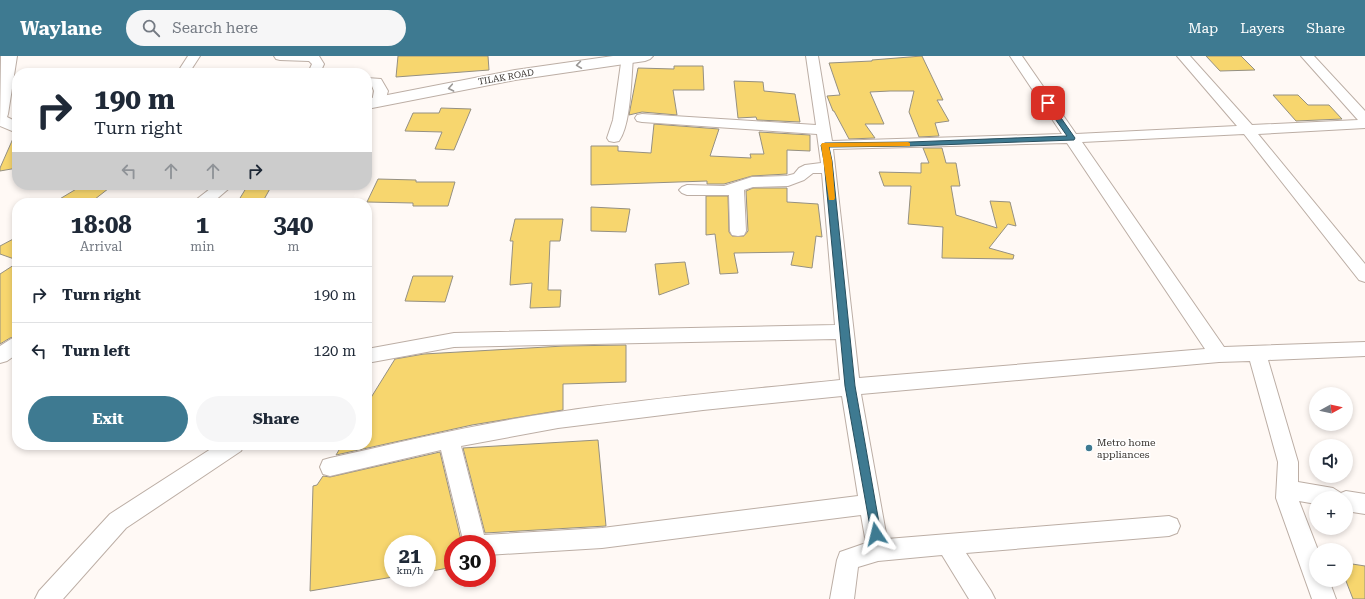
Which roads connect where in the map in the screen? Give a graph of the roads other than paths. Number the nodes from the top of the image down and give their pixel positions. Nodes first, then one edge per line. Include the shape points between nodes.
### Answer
1 (9, 56) edge
2 (194, 56) edge
3 (280, 56) edge
4 (645, 56) edge
5 (812, 56) edge
6 (1016, 56) edge
7 (1183, 56) edge
8 (1307, 56) edge
9 (627, 58) junction
10 (186, 68) edge
11 (316, 68) edge
12 (372, 82) edge
13 (373, 103) edge
14 (0, 114) edge
15 (642, 118) dead end
16 (1365, 119) edge
17 (0, 120) edge
18 (1365, 124) edge
19 (12, 126) edge
20 (1248, 130) junction
21 (824, 137) junction
22 (614, 138) dead end
23 (1072, 138) junction
24 (829, 168) junction
25 (736, 188) junction
26 (219, 190) edge
27 (687, 190) dead end
28 (208, 198) edge
29 (738, 231) dead end
30 (1365, 276) edge
31 (845, 332) junction
32 (12, 348) edge
33 (1365, 349) edge
34 (1257, 353) junction
35 (372, 355) edge
36 (1219, 355) junction
37 (0, 356) edge
38 (850, 386) junction
39 (449, 440) junction
40 (221, 450) edge
41 (330, 467) dead end
42 (1287, 489) junction
43 (1309, 493) edge
44 (1353, 502) edge
45 (870, 504) junction
46 (1365, 504) edge
47 (1169, 526) dead end
48 (473, 535) edge
49 (496, 544) edge
50 (947, 544) junction
51 (878, 550) junction
52 (1309, 557) edge
53 (1320, 587) edge
54 (47, 599) edge
55 (842, 599) edge
56 (983, 599) edge
57 (1324, 599) edge

1 - 14 street
2 - 10 street
3 - 11 street via 313,57 318,64
4 - 9 street, TILAK ROAD
5 - 21 street
6 - 23 street
7 - 20 street
8 - 16 street
9 -> 13 street, TILAK ROAD via 515,75
9 - 22 street via 620,120
12 - 13 street via 376,82 381,91
15 - 21 street
17 - 19 street
18 - 20 street
20 - 23 street
20 - 30 street
21 - 23 street via 917,144
21 - 24 street
23 - 36 street
24 - 25 street via 810,168 799,177 788,180 752,182
24 - 31 street
25 - 27 street
25 - 29 street
26 - 28 street
31 - 35 street via 454,340
31 - 38 street
32 - 37 street
33 - 34 street
34 - 36 street
34 - 42 street via 1288,462
36 - 38 street
38 - 39 street via 558,420
38 - 45 street
39 - 41 street
39 - 48 street
40 - 54 street via 118,521
42 - 43 street
42 - 52 street via 1287,498
44 - 46 street
45 - 49 street via 602,538
45 - 51 street
47 - 50 street
50 - 51 street
50 - 56 street
51 - 55 street via 848,560
53 - 57 street

